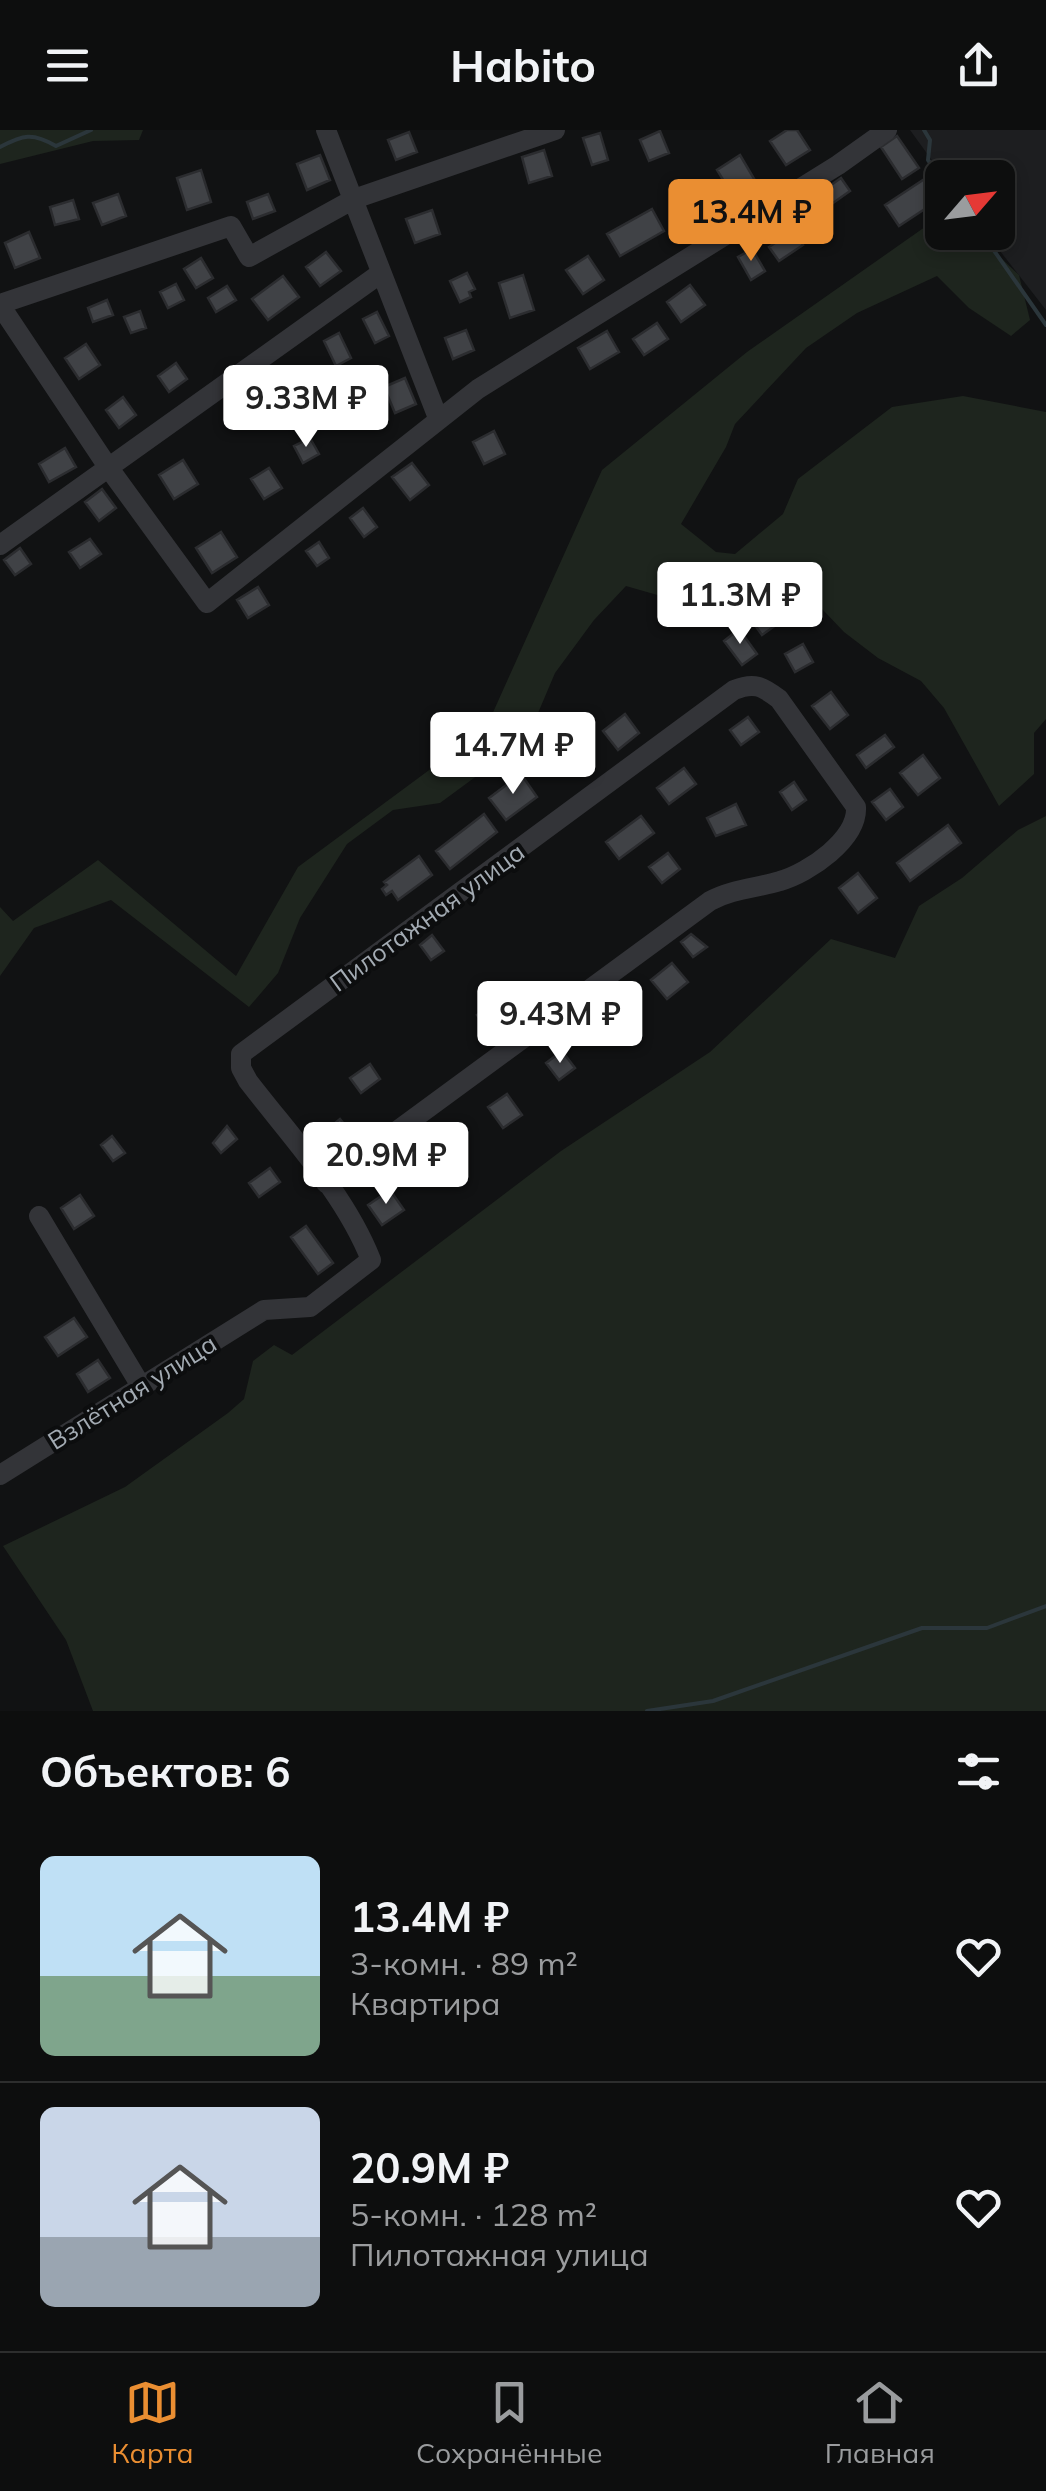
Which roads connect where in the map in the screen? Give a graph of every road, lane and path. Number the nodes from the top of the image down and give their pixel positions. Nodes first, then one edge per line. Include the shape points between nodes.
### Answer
1 (326, 130) edge
2 (555, 130) edge
3 (886, 130) edge
4 (354, 199) junction
5 (381, 273) junction
6 (0, 304) edge
7 (438, 418) junction
8 (108, 467) junction
9 (0, 545) edge
10 (326, 1183) junction
11 (38, 1216) dead end
12 (264, 1310) joint
13 (141, 1386) junction
14 (0, 1475) edge

1 - 4 street
2 - 4 street
3 - 7 street
4 - 5 street
4 - 6 street via 249,257 231,226
5 - 7 street
5 - 8 street
6 - 8 street
7 - 8 street via 207,603
8 - 9 street
10 - 10 street, Пилотажная улица via 248,1081 241,1054 734,690 762,686 779,699 856,806 853,828 785,880 710,901
10 - 12 street, Пилотажная улица via 371,1260 310,1307
11 - 13 street
12 - 13 street, Взлётная улица
13 - 14 street, Взлётная улица

